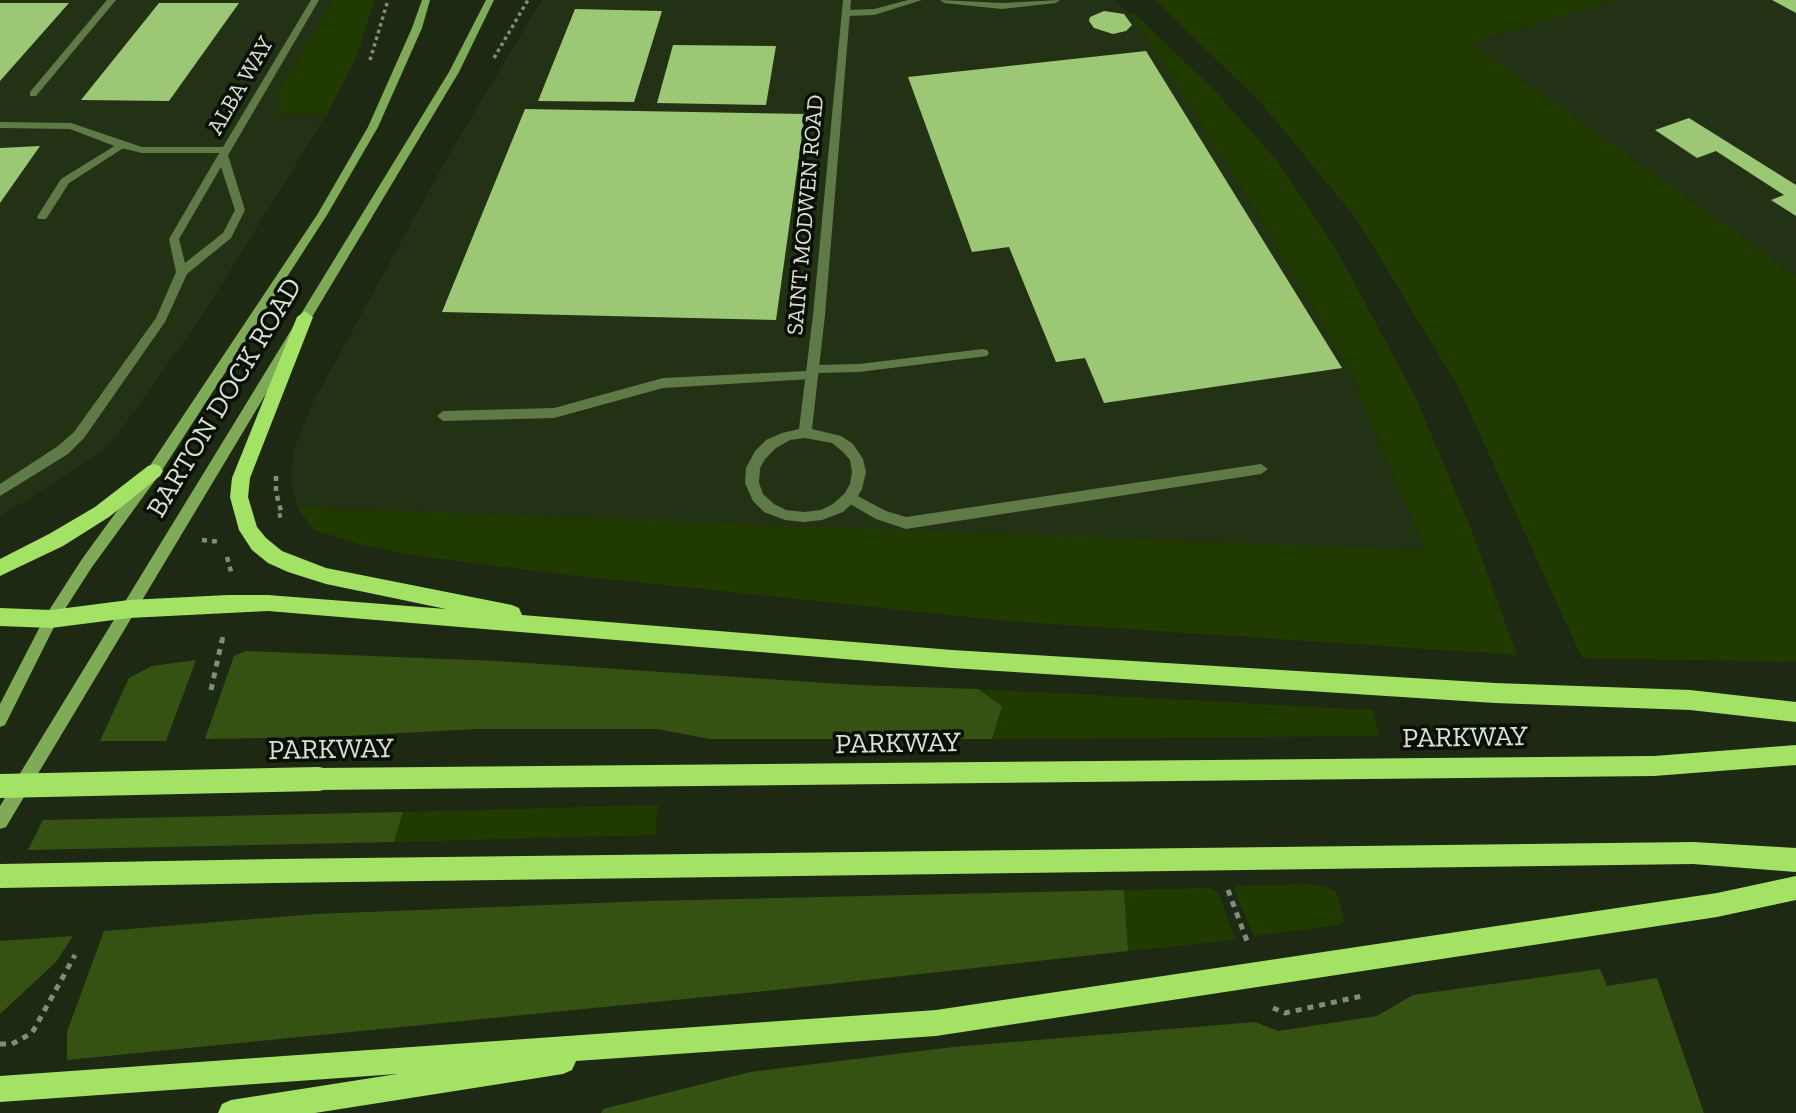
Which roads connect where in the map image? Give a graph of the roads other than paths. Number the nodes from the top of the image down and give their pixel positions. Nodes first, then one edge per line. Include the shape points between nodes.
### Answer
1 (112, 0) edge
2 (315, 0) edge
3 (426, 0) edge
4 (490, 0) edge
5 (847, 0) edge
6 (918, 0) edge
7 (944, 0) edge
8 (1056, 0) edge
9 (846, 13) junction
10 (33, 94) dead end
11 (0, 125) edge
12 (121, 145) junction
13 (224, 153) junction
14 (42, 217) dead end
15 (182, 272) junction
16 (305, 317) junction
17 (983, 353) dead end
18 (812, 372) junction
19 (443, 416) dead end
20 (805, 433) junction
21 (1261, 469) dead end
22 (154, 471) junction
23 (0, 491) edge
24 (850, 497) junction
25 (0, 568) edge
26 (129, 609) junction
27 (0, 617) edge
28 (51, 619) junction
29 (599, 632) junction
30 (1796, 712) edge
31 (0, 720) edge
32 (1796, 755) edge
33 (0, 786) edge
34 (0, 821) edge
35 (1796, 860) edge
36 (0, 876) edge
37 (1796, 888) edge
38 (695, 1041) junction
39 (0, 1089) edge
40 (232, 1113) edge

1 - 10 street
2 - 13 street, ALBA WAY
3 - 22 main road, BARTON DOCK ROAD via 397,76 360,149
4 - 16 main road, BARTON DOCK ROAD via 454,72
5 - 9 street, SAINT MODWEN ROAD
6 - 9 street via 874,12
7 - 8 street via 1002,6
9 - 18 street, SAINT MODWEN ROAD
11 - 12 street via 71,126
12 - 13 street via 160,152
12 - 14 street via 65,181
13 - 15 street, ALBA WAY via 174,239
13 - 15 street via 240,210 227,235
15 - 23 street via 161,319 91,421 63,450
16 - 26 main road, BARTON DOCK ROAD
16 - 29 highway via 241,478 241,513 258,544 275,557 326,576
17 - 18 street
18 - 19 street via 663,383 554,413
18 - 20 street, SAINT MODWEN ROAD
20 - 24 street via 836,439 856,459 857,485
20 - 24 street via 787,436 760,455 752,468 758,497 777,511 804,517 822,515
21 - 24 street via 905,523
22 - 25 highway via 90,519
22 - 28 main road, BARTON DOCK ROAD
26 - 28 highway
26 - 29 highway via 268,603
26 - 34 main road, BARTON DOCK ROAD
27 - 28 highway
28 - 31 main road, BARTON DOCK ROAD
29 - 30 highway via 1495,693 1690,700
32 - 33 highway, PARKWAY, bridge via 1654,766
35 - 36 highway, bridge via 1693,853
37 - 38 highway via 1717,905 936,1023
38 - 39 highway
38 - 40 highway

